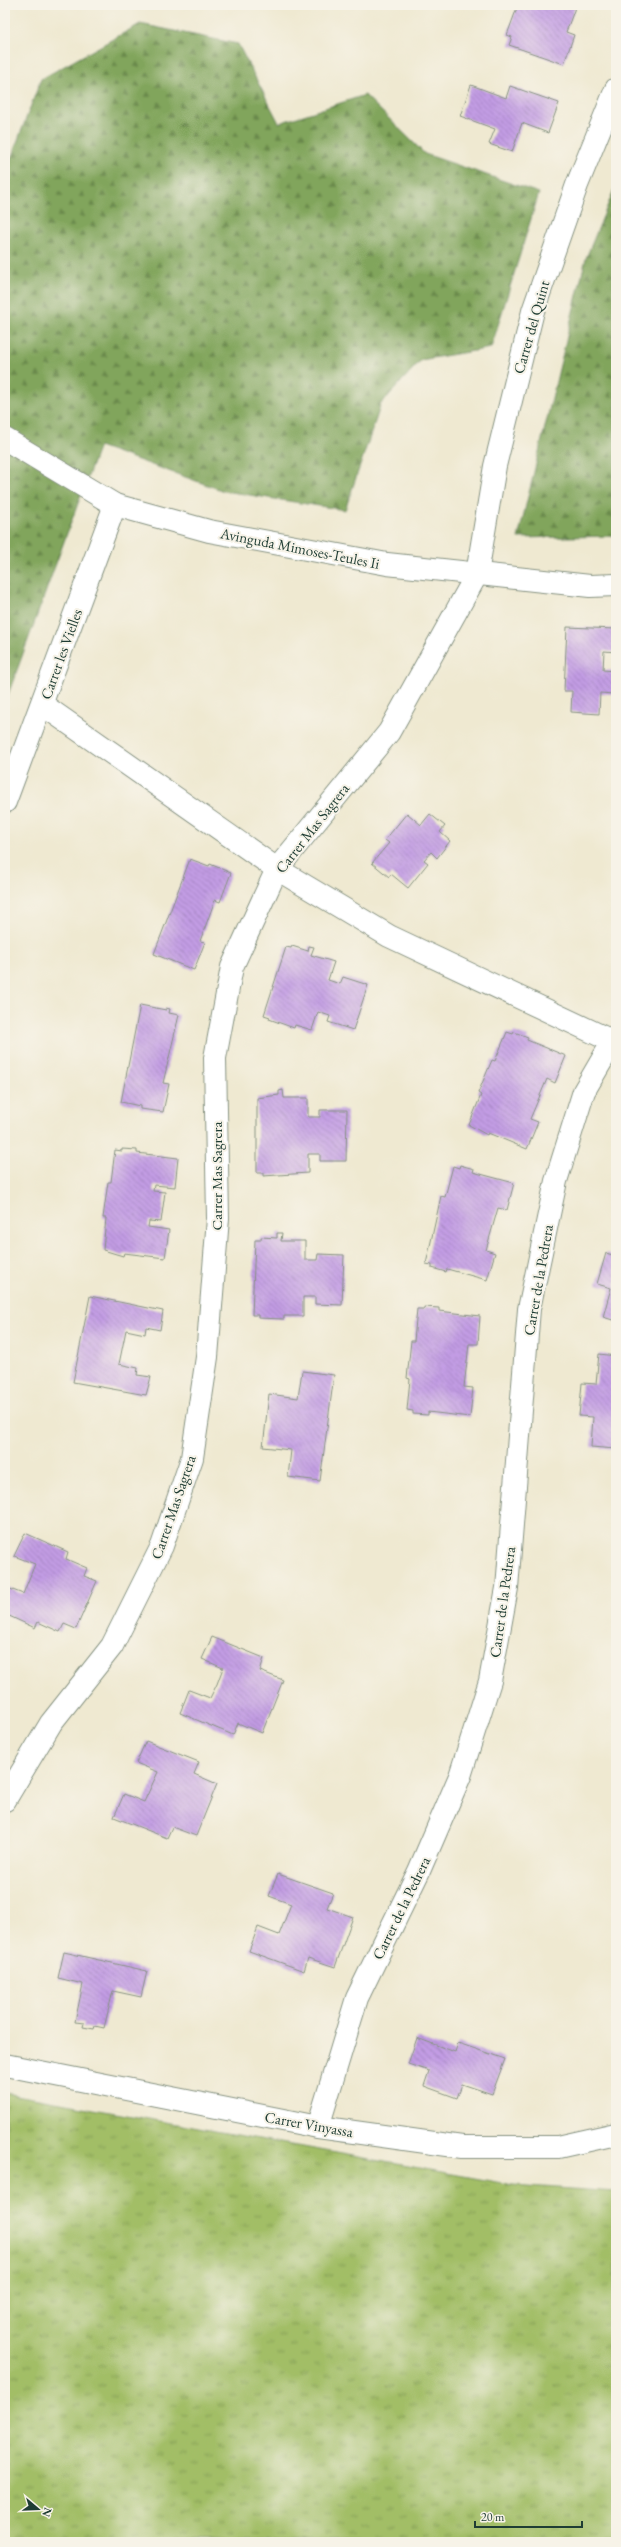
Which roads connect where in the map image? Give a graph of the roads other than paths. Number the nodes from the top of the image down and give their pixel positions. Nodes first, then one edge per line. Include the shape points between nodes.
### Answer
1 (616, 89) edge
2 (5, 439) edge
3 (115, 505) junction
4 (477, 574) junction
5 (616, 585) edge
6 (43, 705) junction
7 (5, 802) edge
8 (277, 869) junction
9 (615, 1040) edge
10 (5, 1800) edge
11 (5, 2065) edge
12 (318, 2127) junction
13 (616, 2134) edge

1 - 4 street, Carrer del Quint via 577,185 533,311 495,466
2 - 3 street, Avinguda Mimoses-Teules Ii
3 - 4 street, Avinguda Mimoses-Teules Ii via 209,531 387,564
3 - 6 street, Carrer les Vielles
4 - 5 street, Avinguda Mimoses-Teules Ii via 590,586
4 - 8 street, Carrer Mas Sagrera via 389,732
6 - 7 street, Carrer les Vielles
6 - 8 street
8 - 9 street via 389,936
8 - 10 street, Carrer Mas Sagrera via 232,967 215,1058 218,1218 207,1357 192,1458 162,1546 112,1646 51,1723
9 - 12 street, Carrer de la Pedrera via 584,1091 556,1181 529,1309 507,1588 490,1681 460,1776 420,1871 358,1998
11 - 12 street, Carrer Vinyassa
12 - 13 street, Carrer Vinyassa via 462,2147 558,2147

